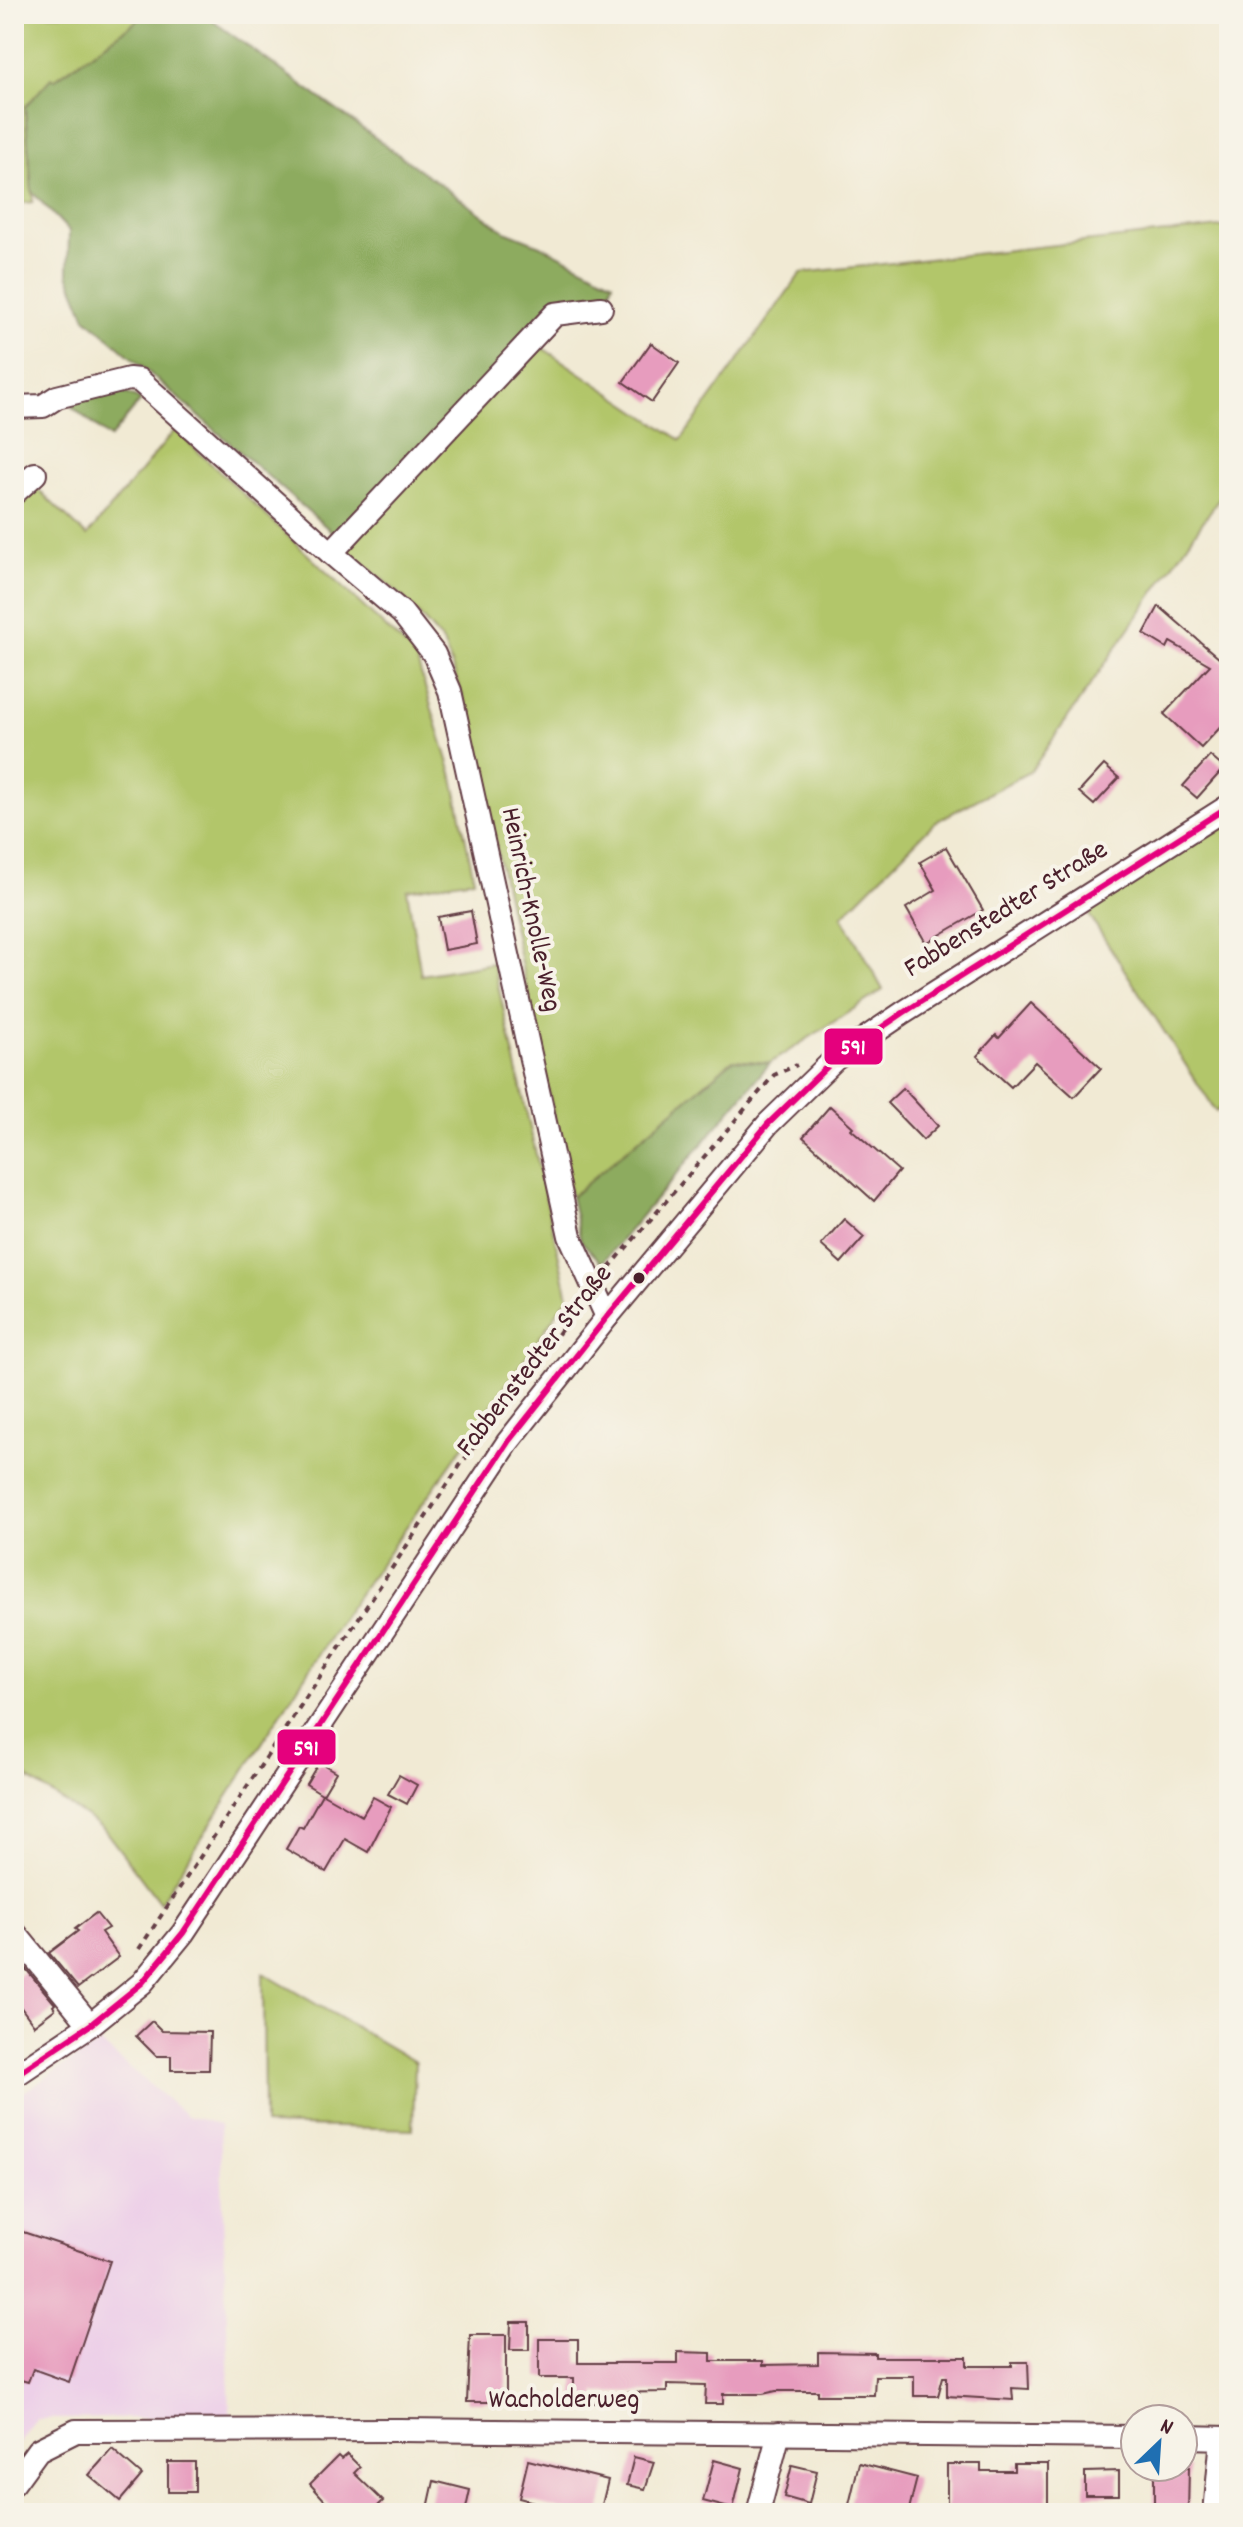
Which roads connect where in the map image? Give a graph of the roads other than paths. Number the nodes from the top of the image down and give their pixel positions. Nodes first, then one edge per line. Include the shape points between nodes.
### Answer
1 (601, 308) dead end
2 (14, 407) edge
3 (35, 474) dead end
4 (14, 493) edge
5 (331, 553) junction
6 (1229, 806) edge
7 (607, 1317) junction
8 (14, 1932) edge
9 (90, 2025) junction
10 (14, 2076) edge
11 (779, 2433) junction
12 (1119, 2437) edge
13 (1199, 2437) edge
14 (1226, 2438) edge
15 (14, 2483) edge
16 (758, 2513) edge
17 (1215, 2513) edge

1 - 5 street via 555,314
2 - 5 street, Heinrich-Knolle-Weg via 43,406 57,397 139,380
3 - 4 street
5 - 7 street, Heinrich-Knolle-Weg via 402,613 434,654 450,691 570,1236
6 - 7 street, Fabbenstedter Straße via 835,1059 768,1124
7 - 9 street, Fabbenstedter Straße via 508,1442 183,1933 142,1983
8 - 9 street
9 - 10 street, Fabbenstedter Straße
11 - 12 street, Wacholderweg
11 - 15 street, Wacholderweg via 76,2431 38,2450
11 - 16 street
13 - 14 street
14 - 17 street

